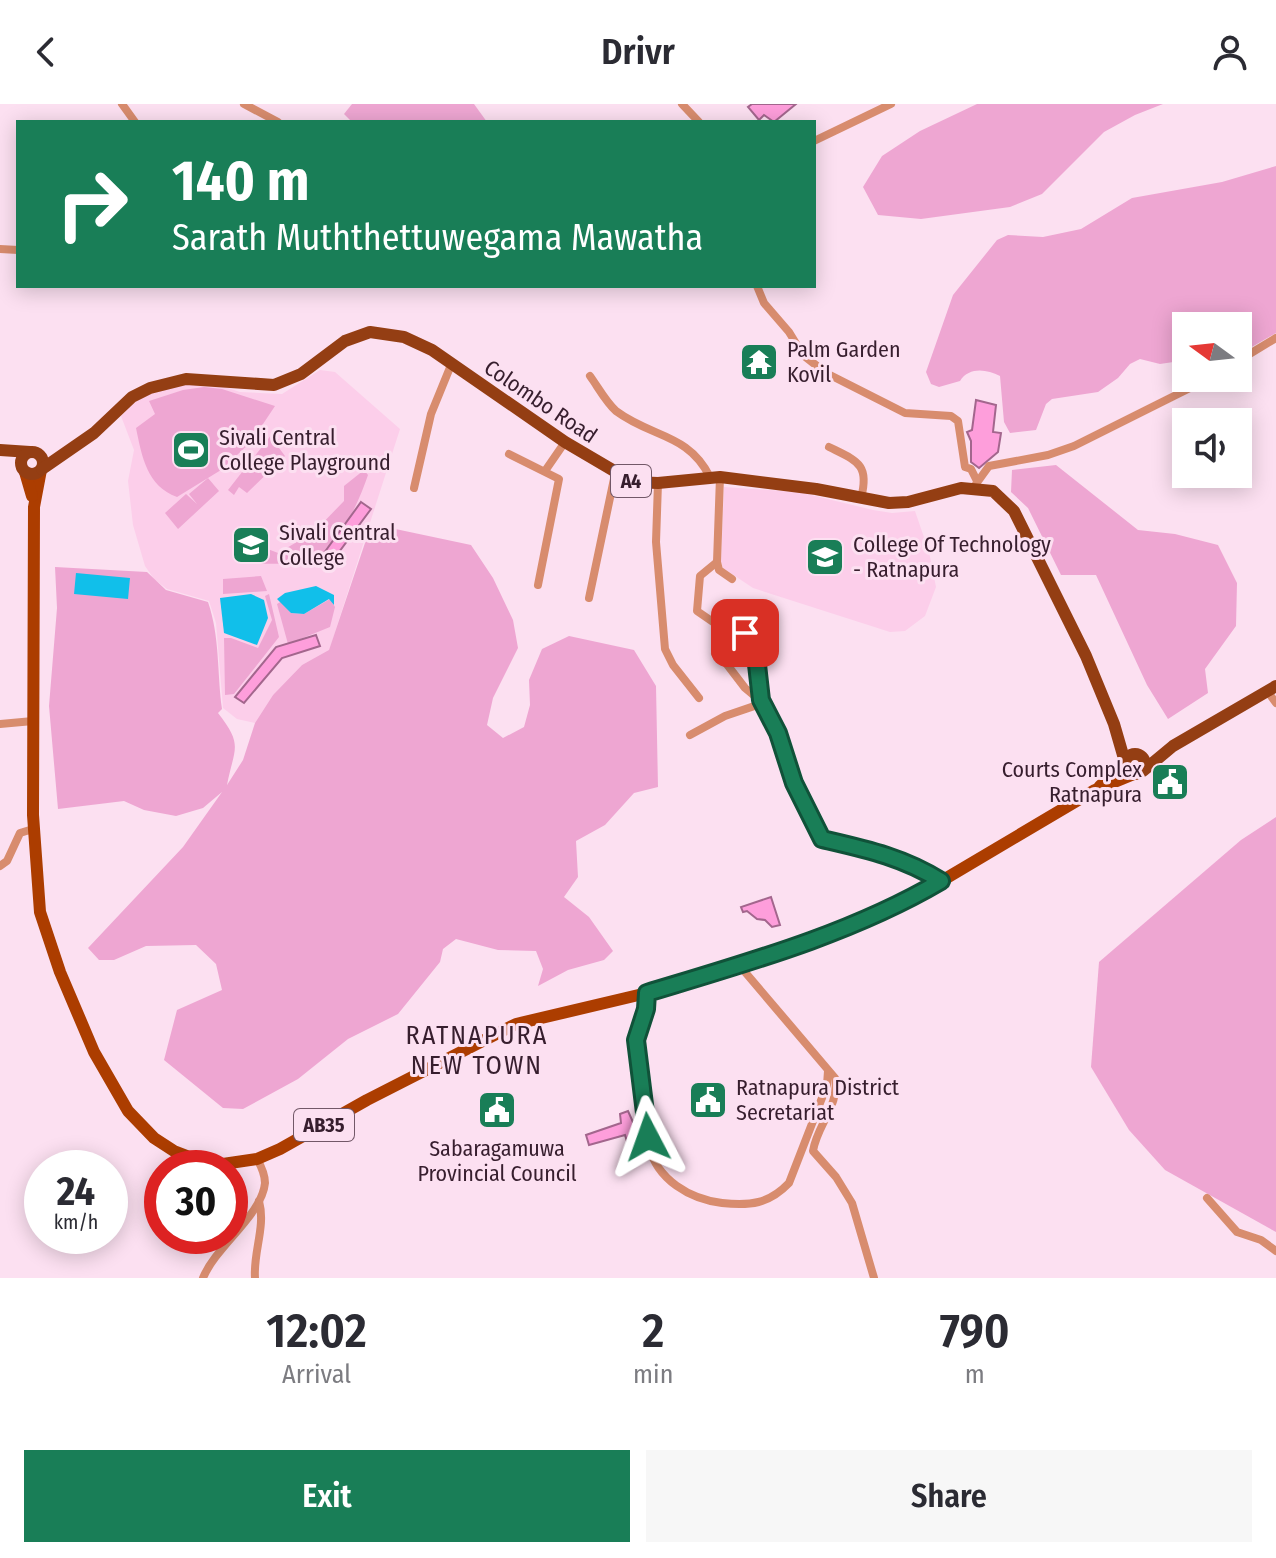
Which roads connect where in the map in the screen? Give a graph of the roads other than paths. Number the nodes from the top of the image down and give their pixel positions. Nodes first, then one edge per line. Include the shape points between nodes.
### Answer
1 (244, 104) edge
2 (682, 104) edge
3 (891, 104) edge
4 (274, 120) edge
5 (697, 120) edge
6 (816, 140) edge
7 (758, 288) edge
8 (1276, 338) edge
9 (1252, 353) edge
10 (451, 365) junction
11 (590, 376) dead end
12 (1182, 392) edge
13 (565, 442) junction
14 (79, 443) junction
15 (829, 447) dead end
16 (0, 450) edge
17 (32, 452) junction
18 (509, 454) dead end
19 (0, 457) edge
20 (41, 470) junction
21 (24, 471) junction
22 (545, 471) junction
23 (615, 474) junction
24 (715, 477) junction
25 (658, 483) junction
26 (976, 484) junction
27 (414, 488) dead end
28 (861, 498) junction
29 (34, 507) junction
30 (717, 562) junction
31 (732, 579) dead end
32 (538, 585) dead end
33 (589, 598) dead end
34 (743, 619) dead end
35 (713, 622) dead end
36 (715, 653) dead end
37 (1272, 689) edge
38 (699, 698) dead end
39 (762, 701) junction
40 (1276, 703) edge
41 (33, 721) junction
42 (0, 724) edge
43 (690, 735) dead end
44 (1133, 763) junction
45 (33, 829) junction
46 (0, 866) edge
47 (941, 881) junction
48 (739, 965) junction
49 (647, 993) junction
50 (828, 1071) junction
51 (257, 1159) junction
52 (1207, 1198) dead end
53 (259, 1201) junction
54 (1276, 1251) edge
55 (203, 1278) edge
56 (255, 1278) edge
57 (874, 1278) edge

1 - 4 street
2 - 5 street
3 - 6 street
7 - 26 street via 803,355 826,373 905,413 958,421 965,467
8 - 9 street
10 - 13 highway, Colombo Road / A4
10 - 14 highway, Colombo Road / A4 via 404,337 370,332 345,341 301,374 274,385 186,379 150,388
10 - 27 street via 431,414
11 - 24 street via 614,409 653,434 675,438
12 - 26 street via 1074,446 989,466
13 - 22 street
13 - 23 highway, Colombo Road / A4
14 - 17 highway, Colombo Road / A4
14 - 20 highway, Colombo Road / A4
15 - 28 street via 864,470
16 - 17 highway, Colombo Road / A4
17 - 20 highway via 42,458
17 - 21 highway via 22,459
18 - 22 street
19 - 21 highway
20 - 21 highway via 33,475
20 - 29 main road
21 - 29 main road
22 - 32 street via 559,479
23 - 25 highway, Colombo Road / A4 via 633,482
23 - 33 street
24 - 25 highway, Colombo Road / A4
24 - 28 highway, Colombo Road / A4
24 - 30 street
25 - 38 street via 656,542 665,649
26 - 28 highway, Colombo Road / A4 via 908,502
26 - 44 highway via 993,491 1014,511
29 - 41 main road, AB35
30 - 31 street
30 - 35 street via 700,576 696,602 697,611
34 - 39 street via 755,647
36 - 39 street
37 - 40 street
37 - 44 highway
39 - 43 street
39 - 47 street via 822,839 886,853
41 - 42 street
41 - 45 main road, AB35
44 - 47 main road, AB35
45 - 46 street via 20,833
45 - 51 main road, AB35 via 40,912 50,942 99,1064 128,1111 154,1138 200,1161
47 - 48 main road, AB35 via 901,905
48 - 49 main road, AB35
48 - 50 street
49 - 50 street via 636,1040 649,1146 665,1176 706,1201 767,1201 789,1183
49 - 51 main road, AB35 via 516,1024
50 - 57 street via 837,1090 813,1151 852,1203
51 - 53 street via 265,1183
52 - 54 street via 1237,1232
53 - 55 street via 215,1254
53 - 56 street via 262,1222

